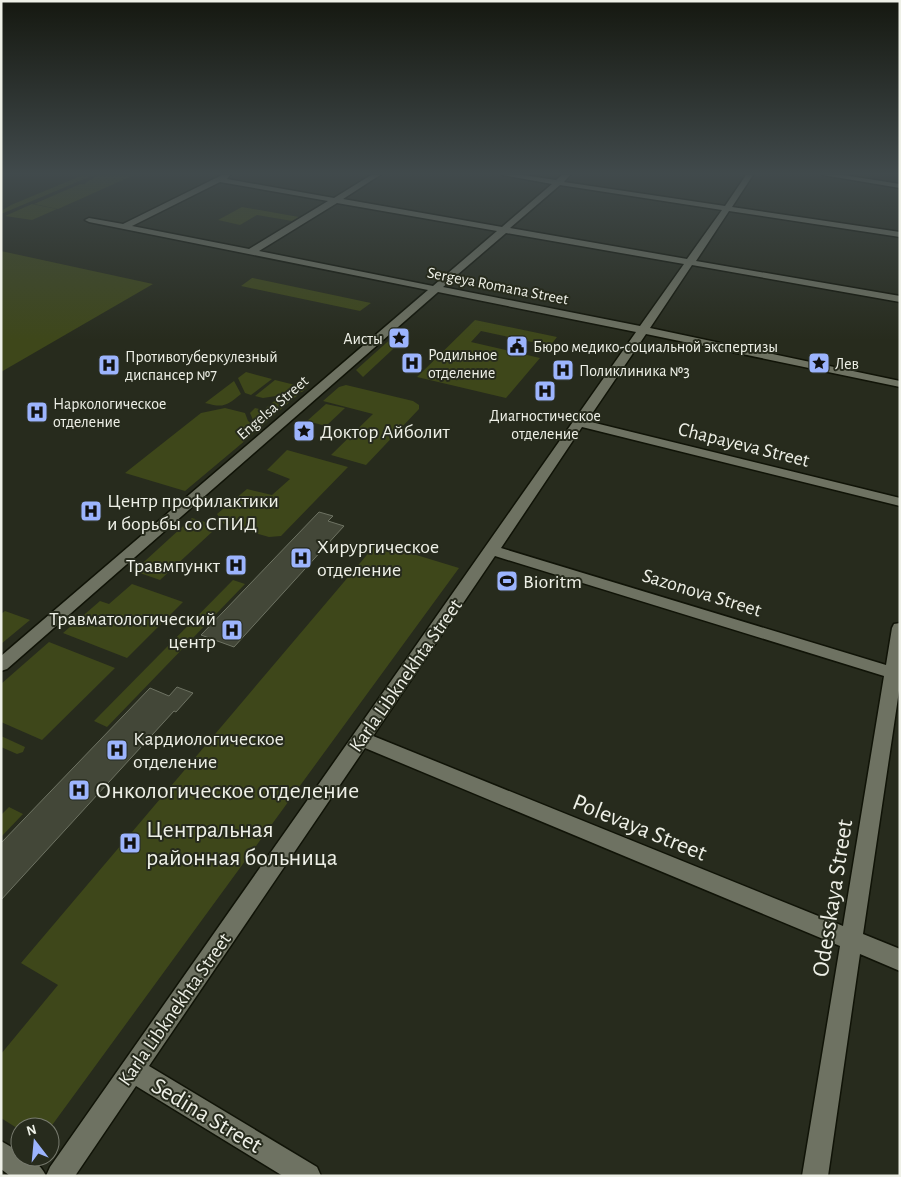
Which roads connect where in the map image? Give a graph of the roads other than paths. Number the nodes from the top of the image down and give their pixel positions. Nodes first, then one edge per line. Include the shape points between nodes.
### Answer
1 (139, 230) edge
2 (288, 230) edge
3 (503, 230) joint
4 (713, 230) edge
5 (866, 230) edge
6 (900, 235) edge
7 (251, 252) junction
8 (690, 263) junction
9 (435, 289) junction
10 (900, 299) edge
11 (643, 330) junction
12 (900, 384) edge
13 (579, 423) junction
14 (900, 502) edge
15 (492, 550) junction
16 (900, 628) edge
17 (1, 665) edge
18 (896, 674) edge
19 (360, 739) junction
20 (852, 940) junction
21 (900, 960) edge
22 (132, 1070) junction
23 (1, 1154) edge
24 (33, 1176) edge
25 (59, 1176) edge
26 (308, 1176) edge
27 (815, 1176) edge

1 - 7 street, Sergeya Romana Street
2 - 7 street
3 - 8 street
3 - 9 street, Engelsa Street
4 - 8 street, Karla Libknekhta Street
5 - 6 street
7 - 9 street, Sergeya Romana Street
8 - 10 street
8 - 11 street, Karla Libknekhta Street
9 - 11 street, Sergeya Romana Street
9 - 17 street, Engelsa Street
11 - 12 street, Sergeya Romana Street
11 - 13 street, Karla Libknekhta Street
13 - 14 street, Chapayeva Street
13 - 15 street, Karla Libknekhta Street
15 - 18 street, Sazonova Street
15 - 19 street, Karla Libknekhta Street
16 - 18 street, Odesskaya Street
18 - 20 street, Odesskaya Street
19 - 20 street, Polevaya Street
19 - 22 street, Karla Libknekhta Street
20 - 21 street, Polevaya Street
20 - 27 street, Odesskaya Street
22 - 25 street, Karla Libknekhta Street
22 - 26 street, Sedina Street
23 - 24 street

